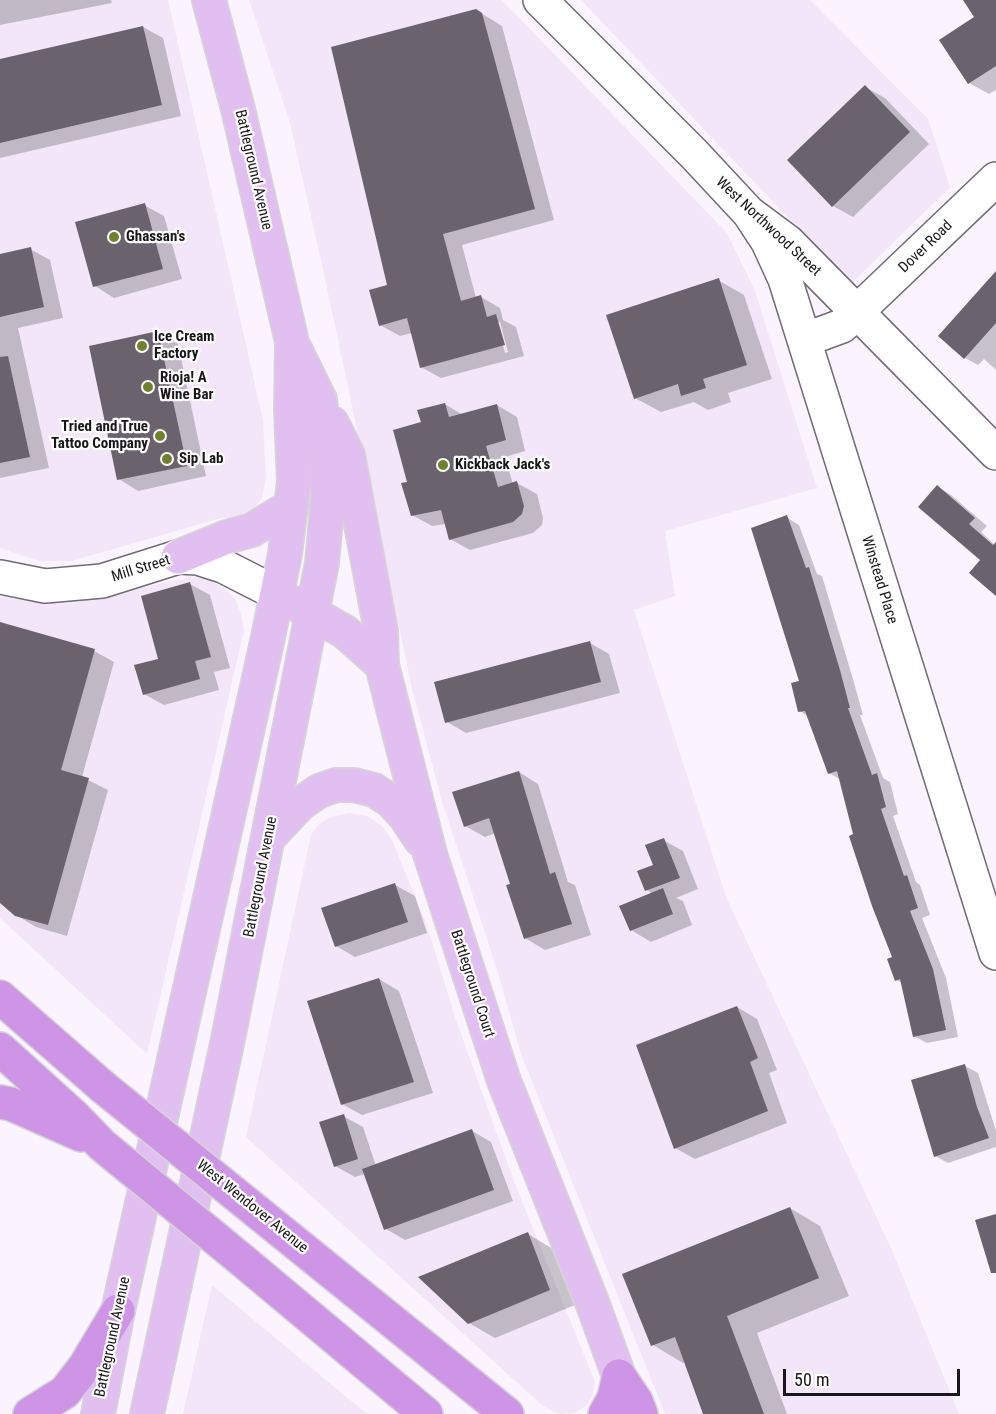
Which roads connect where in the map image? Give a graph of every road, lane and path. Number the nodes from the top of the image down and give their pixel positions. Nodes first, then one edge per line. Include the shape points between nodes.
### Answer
1 (209, 0) edge
2 (540, 0) edge
3 (996, 179) edge
4 (748, 213) junction
5 (856, 314) junction
6 (804, 340) junction
7 (292, 342) junction
8 (320, 400) junction
9 (996, 453) edge
10 (291, 506) junction
11 (178, 558) junction
12 (0, 577) edge
13 (276, 593) junction
14 (312, 612) junction
15 (382, 665) junction
16 (269, 837) junction
17 (430, 854) junction
18 (996, 953) edge
19 (0, 997) edge
20 (0, 1049) edge
21 (0, 1102) edge
22 (102, 1145) junction
23 (118, 1311) junction
24 (619, 1376) junction
25 (506, 1410) edge
26 (30, 1414) edge
27 (98, 1414) edge
28 (147, 1414) edge
29 (426, 1414) edge
30 (605, 1414) edge
31 (641, 1414) edge

1 - 7 main road, Battleground Avenue
2 - 4 street, West Northwood Street
3 - 5 street, Dover Road
4 - 5 street, West Northwood Street via 788,242
4 - 6 street, Winstead Place via 768,242 785,279
5 - 6 street, Dover Road via 842,326
5 - 9 street, West Northwood Street
6 - 18 street, Winstead Place
7 - 8 main road, Battleground Avenue
7 - 10 main road, Battleground Avenue
8 - 14 main road, Battleground Avenue via 328,497 322,563
8 - 15 main road, Battleground Court via 348,455 381,631
10 - 11 main road via 252,530
10 - 13 main road, Battleground Avenue
11 - 12 street, Mill Street via 102,581 45,586
11 - 13 street, Mill Street via 198,558 223,566
13 - 14 main road
13 - 23 main road, Battleground Avenue
14 - 15 main road via 345,632
14 - 16 main road, Battleground Avenue
15 - 17 main road, Battleground Court
16 - 17 main road via 319,790 354,784 391,801
16 - 28 main road, Battleground Avenue
17 - 24 main road, Battleground Court via 504,1081
19 - 25 highway, West Wendover Avenue, bridge via 103,1087
20 - 22 highway
21 - 22 highway
22 - 29 highway, bridge
23 - 26 highway via 65,1392
23 - 27 main road, Battleground Avenue
24 - 30 highway
24 - 31 highway

